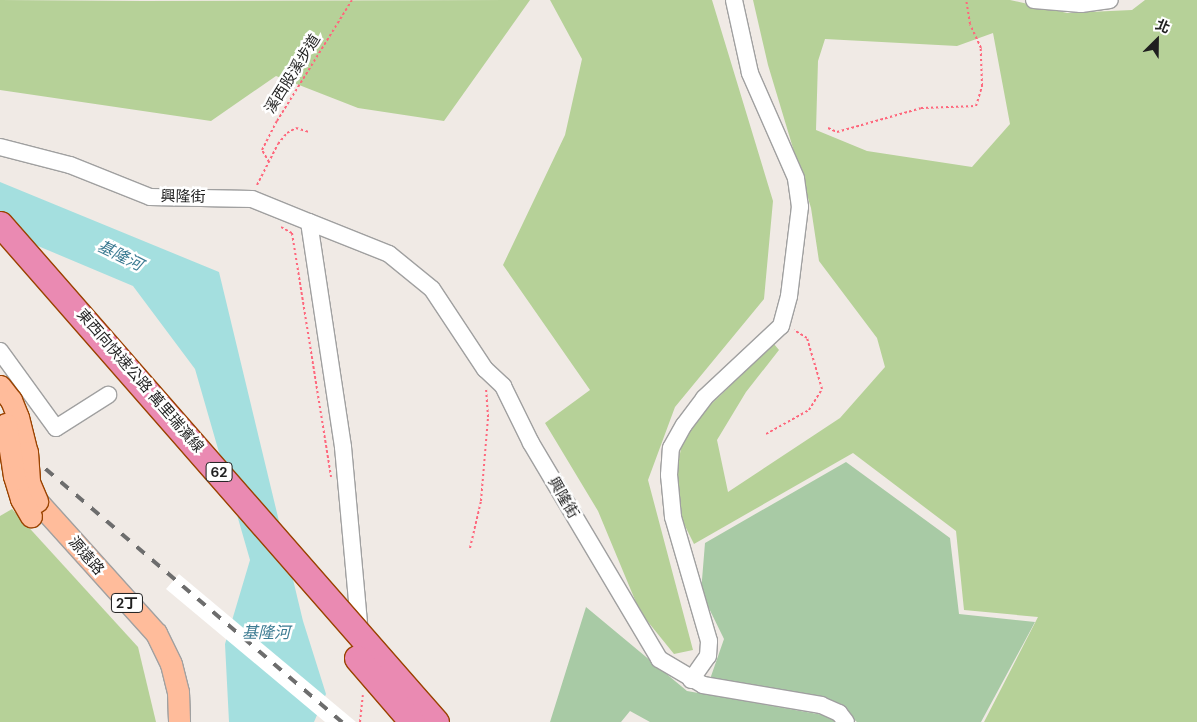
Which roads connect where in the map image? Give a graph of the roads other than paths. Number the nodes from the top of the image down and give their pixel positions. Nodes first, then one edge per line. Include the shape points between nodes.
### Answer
1 (1034, 0) edge
2 (1110, 0) edge
3 (735, 1) edge
4 (1081, 2) edge
5 (0, 147) edge
6 (309, 222) junction
7 (0, 224) edge
8 (0, 246) edge
9 (0, 351) edge
10 (0, 386) edge
11 (108, 395) dead end
12 (0, 408) edge
13 (34, 508) junction
14 (691, 680) junction
15 (169, 722) edge
16 (179, 722) edge
17 (399, 722) edge
18 (412, 722) edge
19 (436, 722) edge
20 (846, 722) edge

1 - 4 street
2 - 4 street
3 - 14 street via 750,73 796,178 800,207 781,326 704,398 671,448 673,517 709,641 708,656
5 - 6 street, 興隆街 via 70,165 150,197 252,199
6 - 14 street, 興隆街 via 389,254 432,289 485,369 503,386 531,443 652,650 667,665
6 - 17 street via 343,447 365,675
7 - 19 highway, 東西向快速公路 萬里瑞濱線 / 62, bridge
8 - 18 highway, 東西向快速公路 萬里瑞濱線 / 62, bridge
9 - 11 street via 56,428
10 - 13 main road, 源遠路 / 2丁, bridge via 18,417 27,452
12 - 13 main road, 源遠路 / 2丁, bridge via 9,431 16,484
13 - 15 main road, 源遠路 / 2丁 via 150,644 163,674
13 - 16 main road, 源遠路 / 2丁 via 156,632 178,692
14 - 20 street, 興隆街 via 710,687 821,705 839,713

